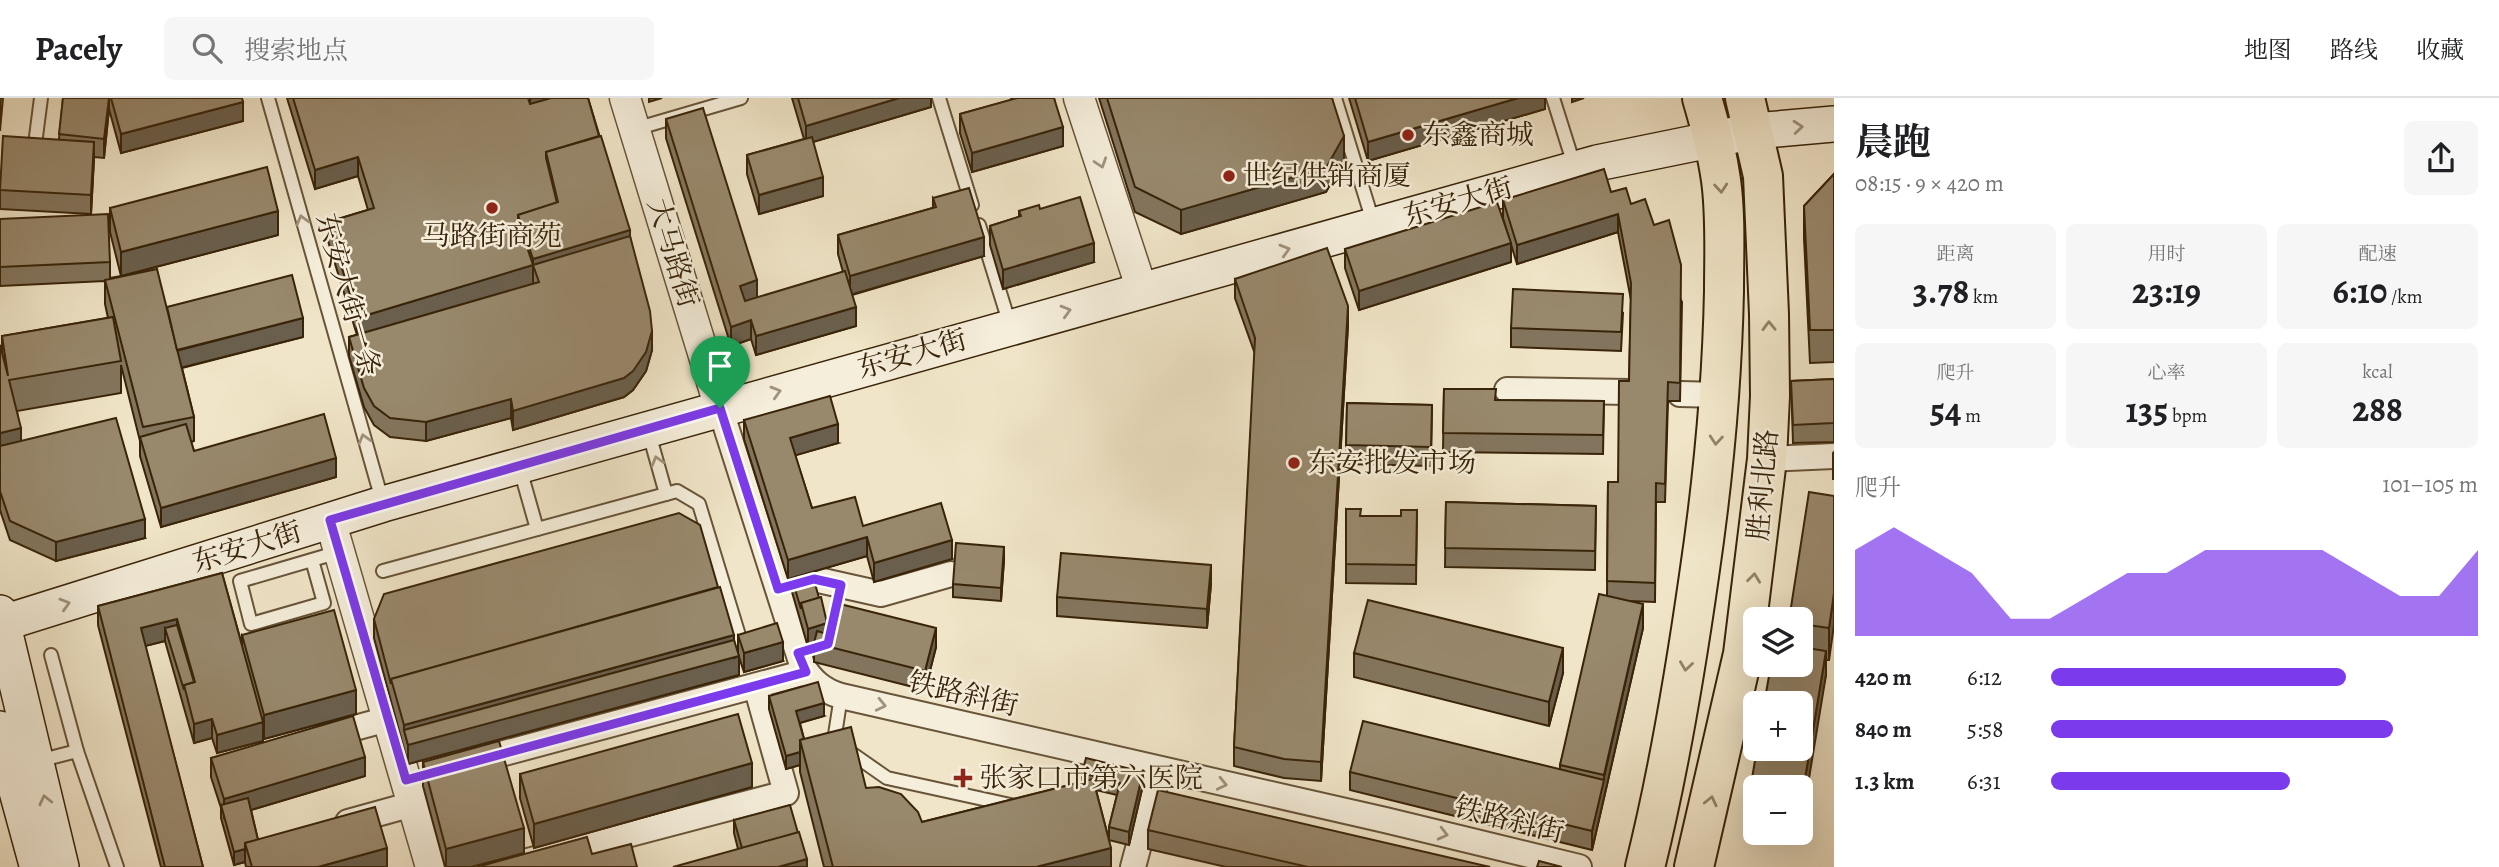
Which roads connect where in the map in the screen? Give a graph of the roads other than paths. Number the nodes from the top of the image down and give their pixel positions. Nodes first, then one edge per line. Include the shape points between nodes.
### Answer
1 (41, 98) edge
2 (268, 98) edge
3 (625, 98) edge
4 (741, 98) edge
5 (939, 98) edge
6 (1079, 98) edge
7 (1335, 98) edge
8 (1553, 98) edge
9 (1702, 98) edge
10 (1750, 115) edge
11 (1834, 124) edge
12 (635, 129) junction
13 (1713, 138) junction
14 (34, 152) edge
15 (1575, 169) junction
16 (1374, 225) junction
17 (1142, 290) junction
18 (1011, 327) junction
19 (349, 341) edge
20 (336, 345) junction
21 (1507, 390) dead end
22 (1629, 392) edge
23 (1680, 394) edge
24 (1720, 395) junction
25 (720, 408) junction
26 (647, 429) junction
27 (1834, 456) edge
28 (1767, 459) junction
29 (519, 465) junction
30 (666, 494) junction
31 (383, 504) junction
32 (537, 529) junction
33 (327, 544) junction
34 (383, 571) dead end
35 (951, 574) edge
36 (778, 589) junction
37 (1, 620) edge
38 (741, 642) edge
39 (51, 655) dead end
40 (807, 658) junction
41 (756, 685) junction
42 (841, 696) junction
43 (388, 719) junction
44 (0, 729) edge
45 (300, 743) edge
46 (77, 751) junction
47 (500, 755) junction
48 (24, 764) junction
49 (452, 767) edge
50 (1159, 770) junction
51 (507, 779) edge
52 (416, 786) junction
53 (1030, 805) edge
54 (1385, 820) junction
55 (323, 829) edge
56 (1379, 846) edge
57 (1540, 862) edge
58 (38, 867) edge
59 (61, 867) edge
60 (117, 867) edge
61 (431, 867) edge
62 (505, 867) edge
63 (1133, 867) edge
64 (1579, 867) edge
65 (1645, 867) edge
66 (1694, 867) edge

1 - 14 lane
20 -> 2 lane, 东安大街一条
3 - 12 street, 大马路街
4 - 12 lane
5 - 18 lane
6 -> 17 street
7 - 16 lane
8 - 15 lane
9 - 13 highway, 胜利北路
10 -> 11 main road, 东安大街
10 - 13 main road, 东安大街
28 -> 10 highway, 胜利北路 via 1779,389 1763,176
12 - 25 street, 大马路街
13 - 15 main road, 东安大街
13 -> 24 highway, 胜利北路 via 1722,183 1724,251
15 - 16 main road, 东安大街
17 -> 16 main road, 东安大街
18 -> 17 main road, 东安大街
25 -> 18 main road, 东安大街
19 - 20 lane
31 -> 20 lane, 东安大街一条
21 - 22 street
23 - 24 street
24 -> 65 highway, 胜利北路 via 1711,497 1684,680
25 - 26 main road, 东安大街
25 - 36 street
26 - 29 main road, 东安大街
30 -> 26 lane
27 - 28 street
66 -> 28 highway, 胜利北路 via 1743,653
29 - 31 main road, 东安大街
29 - 32 lane
30 - 32 lane
30 - 38 lane via 677,491 699,504
31 - 33 main road, 东安大街
32 - 34 lane
33 - 33 lane via 240,581 251,624 324,603
37 -> 33 main road, 东安大街
33 - 43 street
35 - 36 street via 881,594 838,597 814,579
36 - 40 street
37 - 48 main road
39 - 46 lane
40 - 41 street
40 - 42 street, 铁路斜街 via 825,690
41 - 47 street
41 - 62 street via 786,793 527,850
42 -> 50 street, 铁路斜街
42 - 53 lane via 834,741 887,778
43 - 45 street
43 - 52 street
44 - 48 main road
46 - 48 lane
46 - 60 lane
47 - 49 street
47 - 51 street
48 - 58 main road
59 -> 48 main road
50 -> 54 street, 铁路斜街
50 - 63 street
52 - 55 street
52 - 61 street
54 - 56 street
54 -> 57 street, 铁路斜街
57 - 64 street, 铁路斜街

